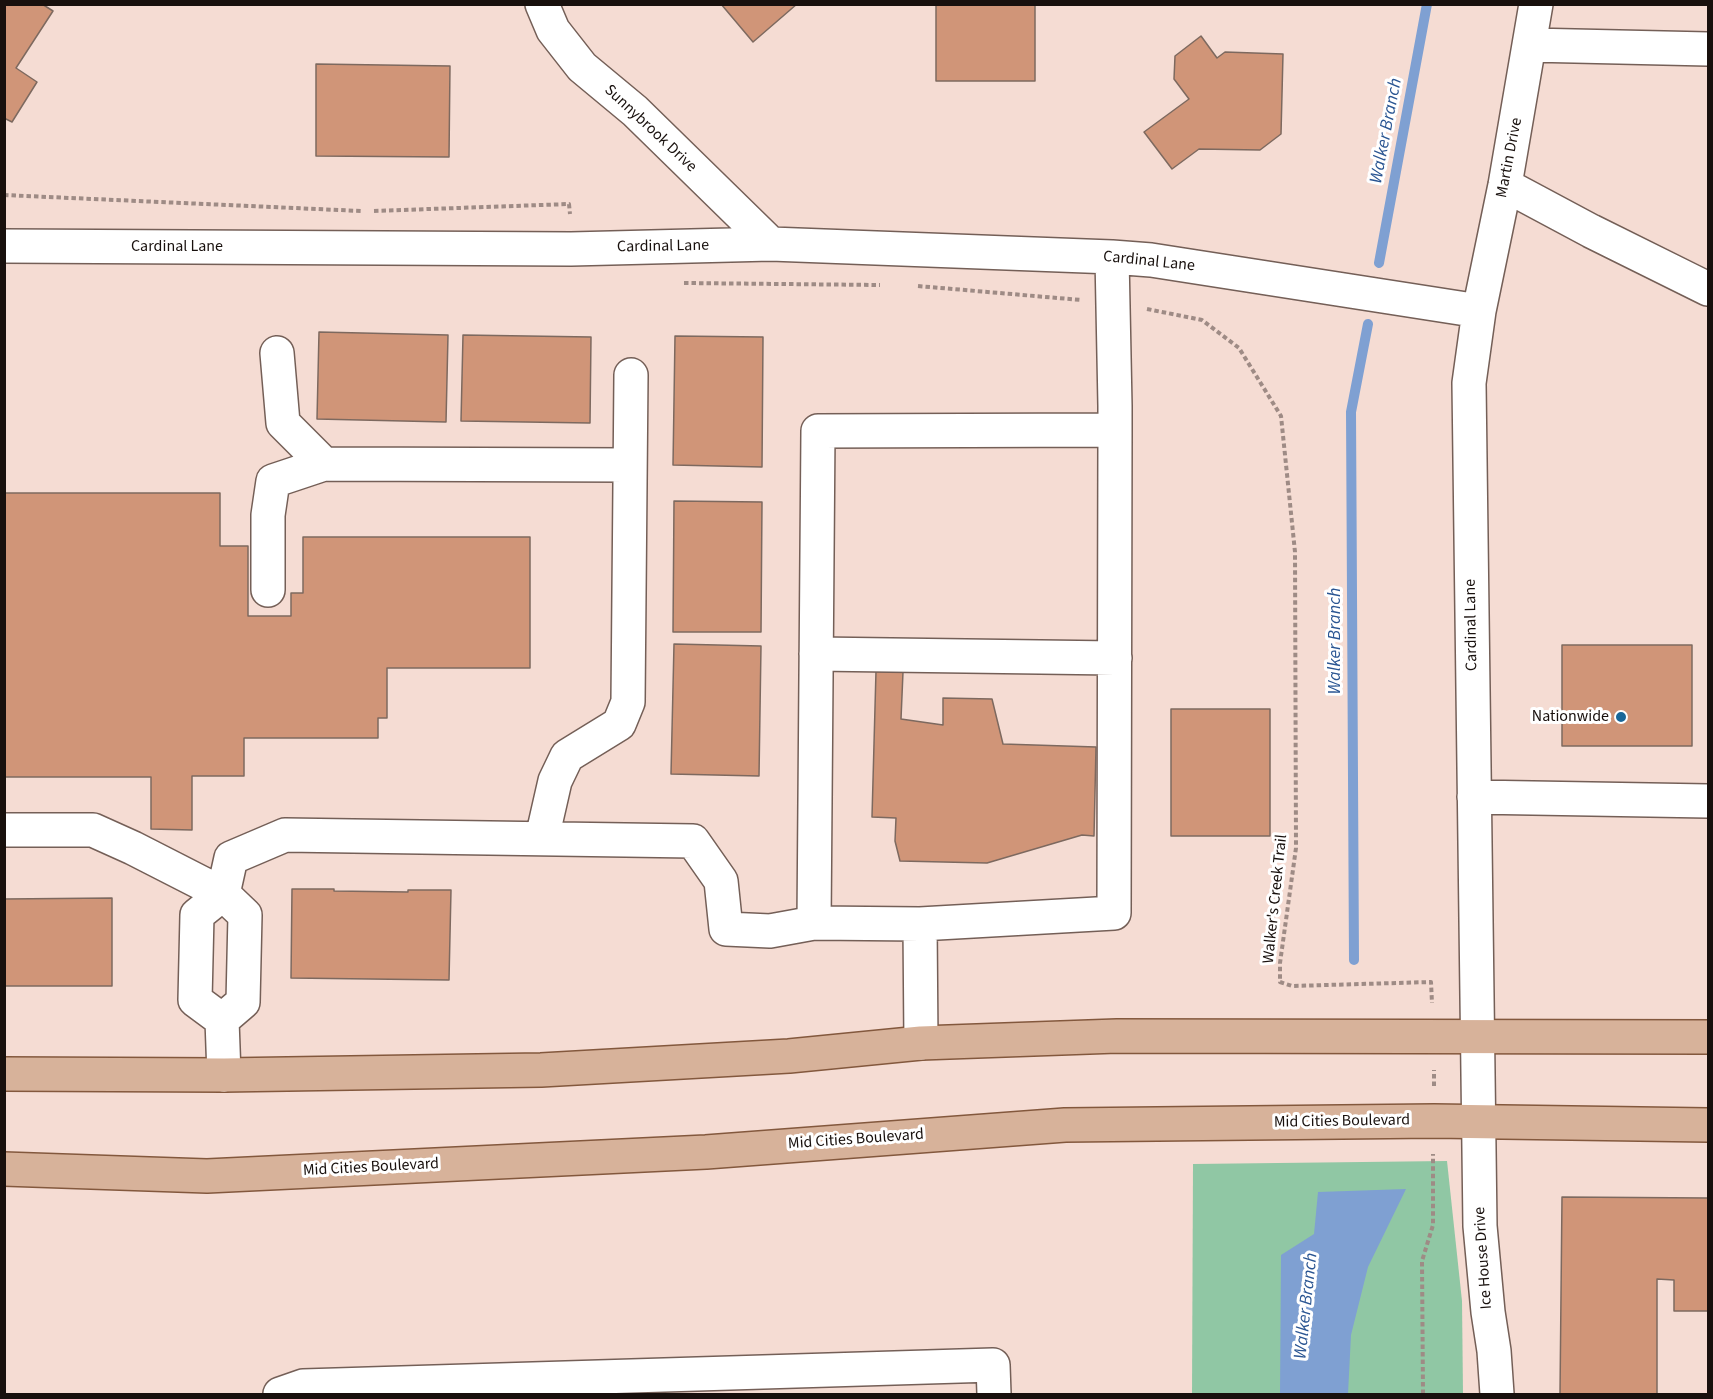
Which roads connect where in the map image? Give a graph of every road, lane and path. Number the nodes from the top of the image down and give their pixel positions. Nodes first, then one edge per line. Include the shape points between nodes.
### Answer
1 (542, 4) edge
2 (1536, 4) edge
3 (1530, 45) junction
4 (1708, 49) edge
5 (1505, 184) junction
6 (771, 244) junction
7 (4, 246) edge
8 (1112, 257) junction
9 (1708, 289) edge
10 (1479, 311) junction
11 (1202, 320) dead end
12 (277, 353) dead end
13 (631, 375) dead end
14 (1115, 430) junction
15 (324, 464) junction
16 (630, 465) junction
17 (268, 590) dead end
18 (816, 654) junction
19 (1115, 658) junction
20 (1474, 797) junction
21 (1708, 801) edge
22 (4, 830) edge
23 (542, 838) junction
24 (223, 894) junction
25 (814, 923) junction
26 (920, 924) junction
27 (222, 1020) junction
28 (1434, 1037) junction
29 (1477, 1037) junction
30 (1708, 1037) edge
31 (921, 1043) junction
32 (4, 1074) edge
33 (224, 1075) junction
34 (1434, 1121) junction
35 (1478, 1121) junction
36 (1708, 1125) edge
37 (4, 1169) edge
38 (280, 1395) edge
39 (994, 1395) edge
40 (1423, 1395) edge
41 (1497, 1395) edge

1 - 6 street, Sunnybrook Drive via 553,30 582,67 635,111
2 - 3 street, Martin Drive
3 - 4 street
3 - 5 street, Martin Drive
5 - 9 street
5 - 10 street, Martin Drive
6 - 7 street, Cardinal Lane via 571,249
6 - 8 street, Cardinal Lane
8 - 10 street, Cardinal Lane
8 - 14 street
10 - 20 street, Cardinal Lane via 1469,383
11 - 28 path, Walker's Creek Trail via 1239,348 1281,416 1295,552 1296,848 1280,982 1292,987 1431,982
12 - 15 street via 283,423
13 - 16 street
14 - 18 street via 818,431
14 - 19 street
15 - 16 street
15 - 17 street via 273,481 268,515
16 - 23 street via 628,702 619,724 567,756 555,781
18 - 19 street
18 - 25 street
19 - 26 street via 1114,913
20 - 21 street
20 - 29 street, Cardinal Lane
22 - 24 street via 93,830
23 - 24 street via 285,835 231,858
23 - 25 street via 693,841 721,880 726,929 770,931
24 - 27 street via 245,915 243,1002
24 - 27 street via 197,915 195,1000
25 - 26 street
26 - 31 street
27 - 33 street
28 - 29 main road
28 - 31 main road via 1117,1036
28 - 34 path, Walker's Creek Trail
29 - 30 main road
29 - 35 street, Cardinal Lane
31 - 33 main road via 789,1056 541,1070
32 - 33 main road
34 - 35 main road, Mid Cities Boulevard
34 - 37 main road, Mid Cities Boulevard via 1065,1125 706,1152 207,1176
34 - 40 path, Walker's Creek Trail via 1433,1225 1422,1261
35 - 36 main road, Mid Cities Boulevard
35 - 41 street, Ice House Drive via 1480,1226
38 - 39 street via 303,1386 993,1365

